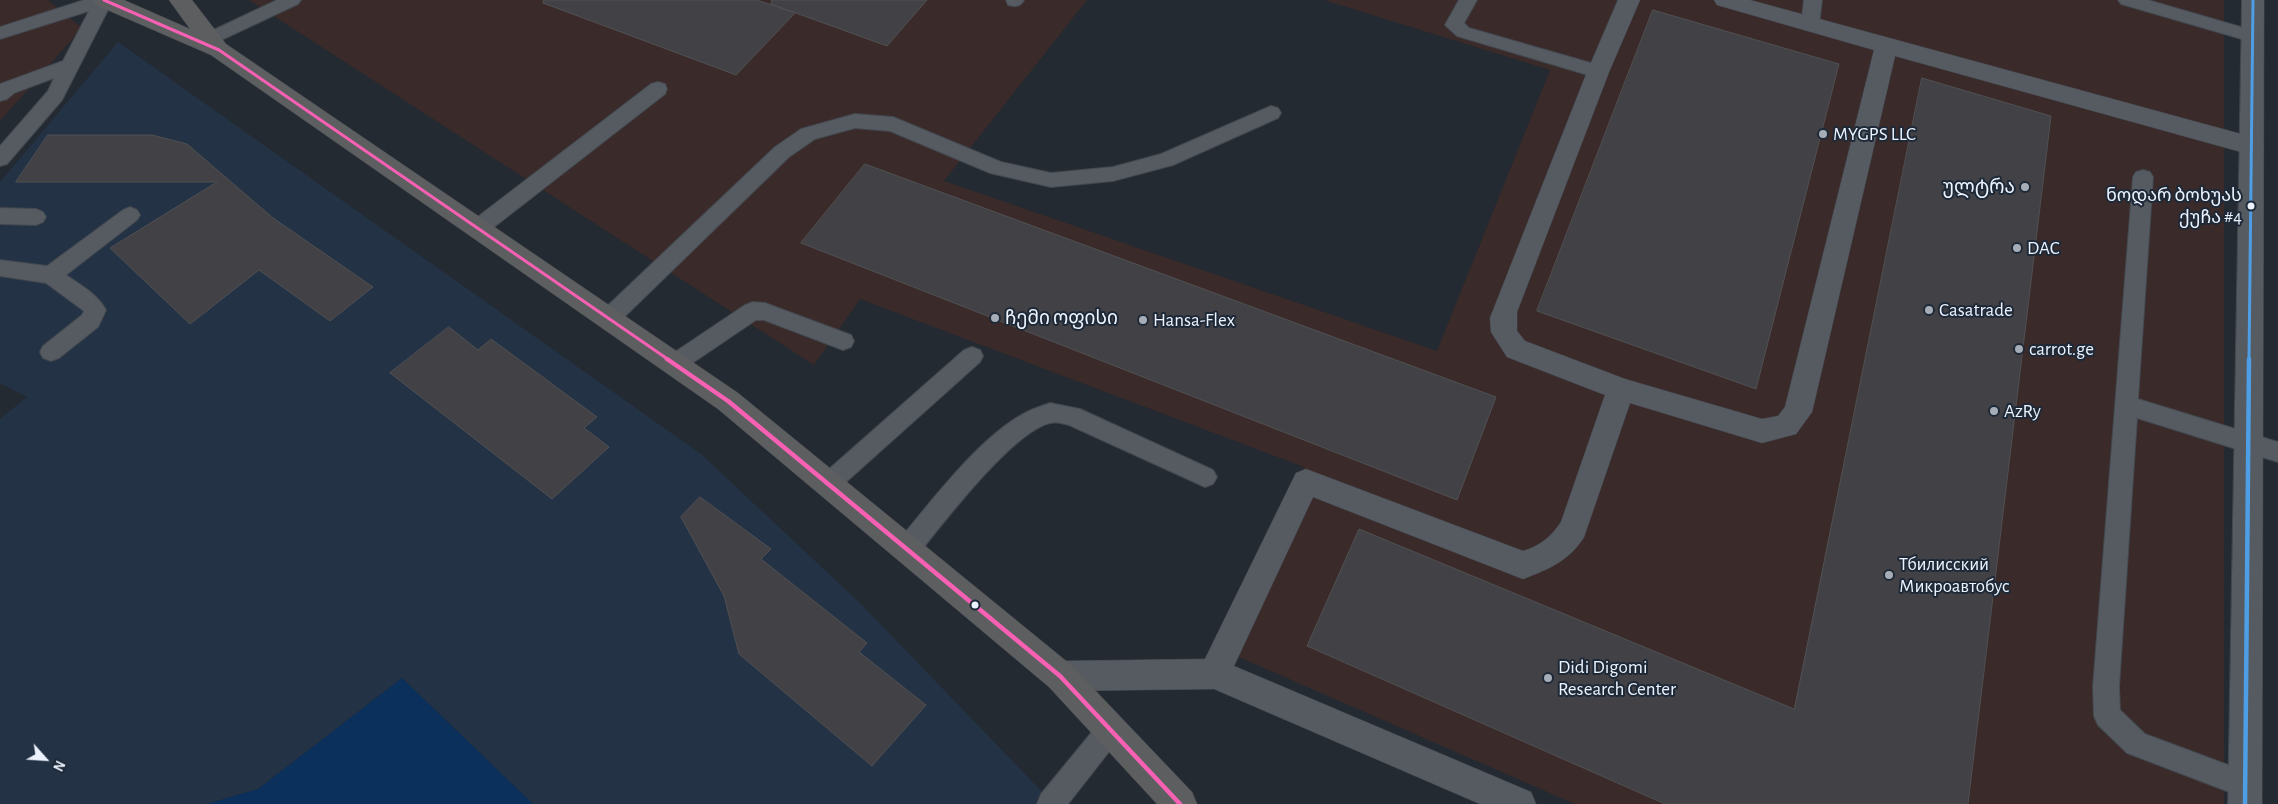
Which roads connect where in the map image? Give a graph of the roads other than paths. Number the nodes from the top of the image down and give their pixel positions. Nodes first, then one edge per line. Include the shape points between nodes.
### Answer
1 (104, 0) edge
2 (180, 0) edge
3 (292, 0) edge
4 (1468, 0) edge
5 (1629, 0) edge
6 (1726, 0) edge
7 (1813, 0) edge
8 (2127, 0) edge
9 (2253, 0) edge
10 (1810, 25) junction
11 (0, 32) edge
12 (2252, 36) junction
13 (215, 44) junction
14 (1886, 46) junction
15 (71, 65) junction
16 (1598, 72) junction
17 (658, 89) dead end
18 (0, 94) edge
19 (1271, 113) dead end
20 (2252, 146) junction
21 (0, 159) edge
22 (2143, 176) dead end
23 (130, 215) dead end
24 (0, 216) edge
25 (36, 217) dead end
26 (478, 228) junction
27 (0, 268) edge
28 (51, 275) junction
29 (609, 318) junction
30 (843, 341) dead end
31 (51, 352) dead end
32 (972, 356) dead end
33 (674, 364) junction
34 (1621, 389) junction
35 (2126, 404) junction
36 (2248, 442) junction
37 (2278, 452) edge
38 (1204, 477) dead end
39 (828, 484) junction
40 (907, 549) junction
41 (1214, 674) junction
42 (1060, 676) junction
43 (1110, 730) junction
44 (2245, 795) edge
45 (1051, 804) edge
46 (1180, 804) edge
47 (1519, 804) edge

1 - 11 lane
1 - 13 main road
1 - 15 lane
2 - 13 main road
3 - 13 lane
4 - 16 lane via 1454,25 1463,32
5 - 16 street
6 - 10 street
7 - 10 lane
8 - 12 lane
9 - 12 street
10 - 14 street
12 - 20 street
13 - 26 main road
14 - 20 street
14 - 34 street via 1798,412 1786,426 1762,431
15 - 18 lane via 7,88
15 - 21 lane via 55,95
16 - 34 street via 1502,324 1505,336 1516,349
17 - 26 lane
19 - 29 lane via 1166,160 1113,174 1051,180 997,168 892,124 855,121 808,134 782,152
20 - 36 street
22 - 35 lane
23 - 28 lane
24 - 25 lane
26 - 29 main road
27 - 28 lane
28 - 31 lane via 96,310 90,321
29 - 33 main road
30 - 33 lane via 765,312 753,311
32 - 39 lane
33 - 39 main road via 728,401
34 - 41 street via 1574,528 1564,545 1523,565 1306,482
35 - 36 lane
35 - 44 lane via 2106,688 2107,716 2136,744
36 - 37 lane
36 - 44 street
38 - 40 lane via 1072,416 1050,413 1022,425 999,443
39 - 40 main road
40 - 42 main road
41 - 42 street
41 - 47 street
42 - 43 main road
43 - 45 lane
43 - 46 main road

